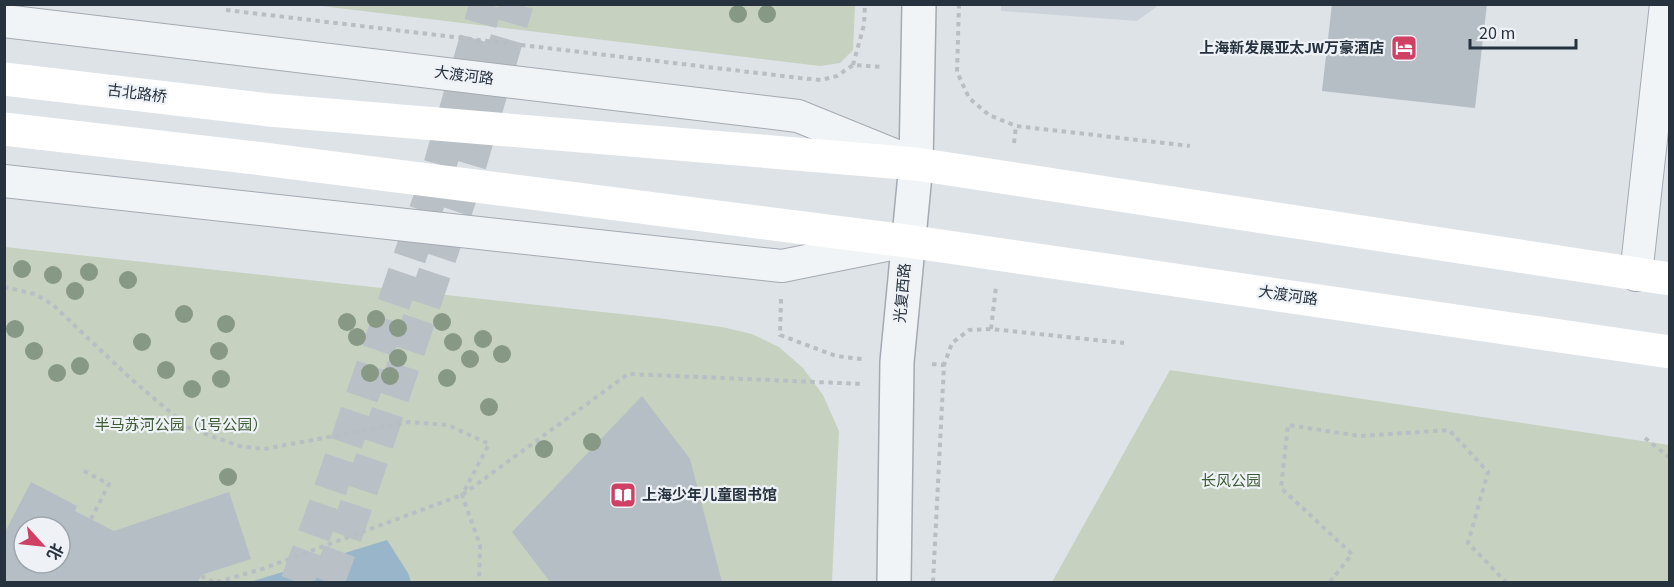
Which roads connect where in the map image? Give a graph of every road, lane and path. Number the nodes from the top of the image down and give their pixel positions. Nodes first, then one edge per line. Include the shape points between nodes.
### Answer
1 (865, 4) edge
2 (920, 4) edge
3 (958, 4) edge
4 (1666, 4) edge
5 (224, 10) dead end
6 (4, 21) edge
7 (853, 65) dead end
8 (800, 78) dead end
9 (4, 79) edge
10 (269, 110) joint
11 (4, 129) edge
12 (1190, 146) dead end
13 (916, 164) junction
14 (4, 181) edge
15 (907, 241) junction
16 (1636, 275) junction
17 (1670, 279) edge
18 (4, 287) edge
19 (1124, 343) dead end
20 (1670, 352) edge
21 (897, 386) junction
22 (1645, 438) dead end
23 (1670, 458) edge
24 (84, 471) dead end
25 (462, 495) junction
26 (91, 519) dead end
27 (201, 576) dead end
28 (216, 582) edge
29 (479, 582) edge
30 (894, 582) edge
31 (933, 582) edge
32 (1330, 582) edge
33 (1506, 582) edge

1 - 7 path via 864,25
2 - 13 street, 光复西路
3 - 12 path via 957,72 969,98 989,115 1016,126
4 - 16 street
5 - 8 path
6 - 13 street, 大渡河路 via 798,116
9 - 10 main road, 古北路桥
10 - 13 main road, 大渡河路
11 - 15 main road, 大渡河路
13 - 15 street, 光复西路
13 - 16 main road, 大渡河路
14 - 15 street, 大渡河路 via 782,266
15 - 20 main road, 大渡河路
15 - 21 street, 光复西路
16 - 17 main road, 大渡河路
18 - 25 path via 35,294 53,305 189,428 239,446 264,449 409,422 448,425 489,444
19 - 31 path via 991,328 969,330 952,344 944,365
21 - 25 path via 628,374
21 - 30 street, 光复西路
22 - 23 path
24 - 26 path via 109,484
25 - 28 path via 262,569
25 - 29 path via 480,546
27 - 28 path
32 - 33 path via 1352,554 1281,488 1288,425 1360,436 1449,430 1488,472 1468,543

